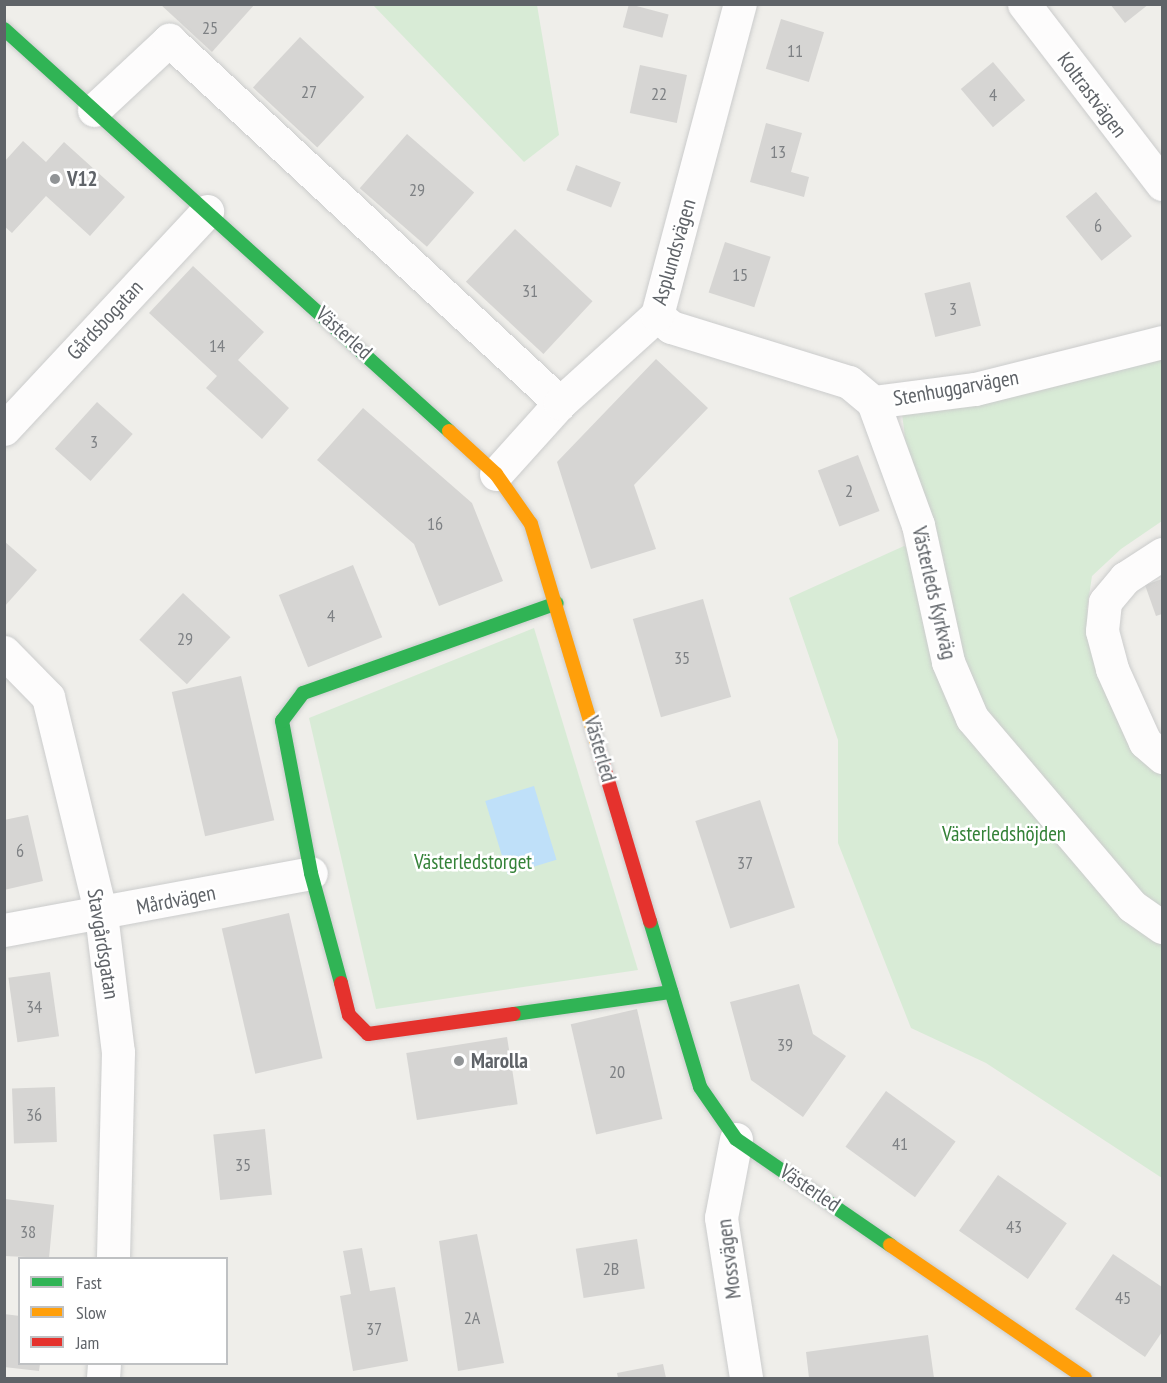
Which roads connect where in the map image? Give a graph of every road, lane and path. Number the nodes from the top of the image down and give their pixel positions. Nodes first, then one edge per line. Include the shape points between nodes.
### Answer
1 (740, 4) edge
2 (1024, 4) edge
3 (4, 29) edge
4 (94, 110) junction
5 (1162, 184) edge
6 (207, 211) junction
7 (657, 315) junction
8 (1162, 342) edge
9 (873, 402) junction
10 (560, 403) junction
11 (4, 429) edge
12 (496, 474) junction
13 (1162, 554) edge
14 (557, 603) junction
15 (4, 652) edge
16 (1162, 757) edge
17 (311, 873) junction
18 (101, 914) junction
19 (1162, 927) edge
20 (4, 930) edge
21 (671, 992) junction
22 (736, 1139) junction
23 (113, 1257) edge
24 (746, 1378) edge
25 (1085, 1378) edge

1 - 7 street, Asplundsvägen
2 - 5 street, Koltrastvägen
3 - 4 street, Västerled
4 - 6 street, Västerled
4 - 10 street via 169,40
6 - 11 street, Gårdsbogatan
6 - 12 street, Västerled
7 - 9 street, Stenhuggarvägen via 671,327 849,382
7 - 10 street, Asplundsvägen
8 - 9 street, Stenhuggarvägen via 975,389
9 - 19 street, Västerleds Kyrkväg via 918,525 948,662 972,718 1132,906
10 - 12 street, Asplundsvägen
12 - 14 street, Västerled via 531,524
13 - 16 street via 1125,578 1105,602 1102,631 1112,669 1145,742
14 - 17 street via 303,693 282,721
14 - 21 street, Västerled
15 - 18 street, Stavgårdsgatan via 48,697
17 - 18 street, Mårdvägen
17 - 21 street via 349,1016 368,1034
18 - 20 street, Mårdvägen
18 - 23 street, Stavgårdsgatan via 118,1052
21 - 22 street, Västerled via 700,1087
22 - 24 street, Mossvägen via 722,1218
22 - 25 street, Västerled

